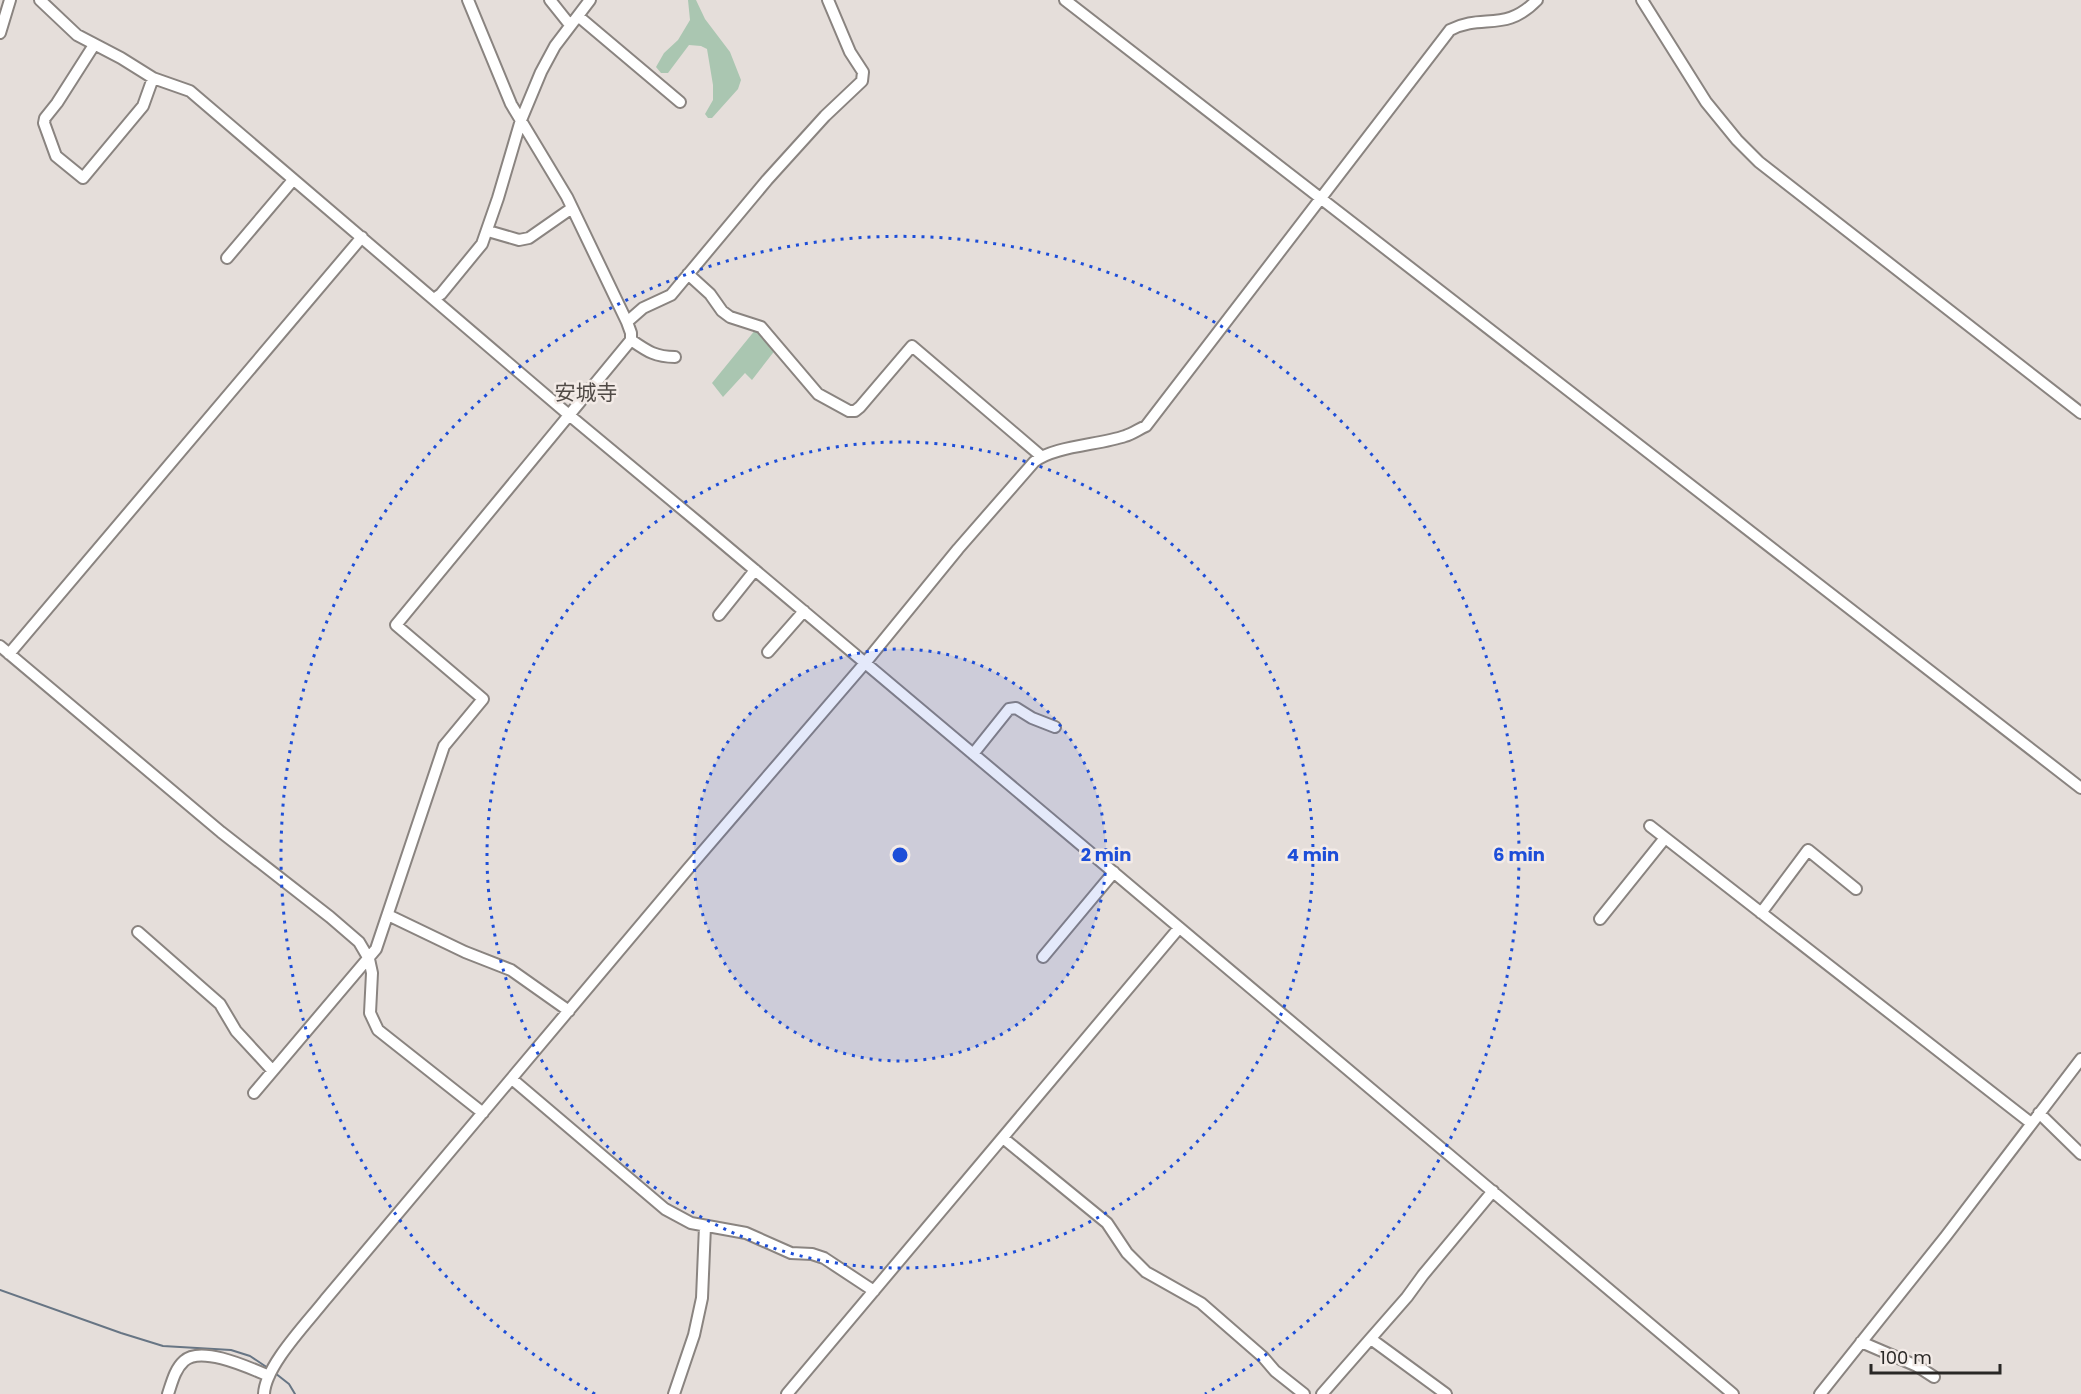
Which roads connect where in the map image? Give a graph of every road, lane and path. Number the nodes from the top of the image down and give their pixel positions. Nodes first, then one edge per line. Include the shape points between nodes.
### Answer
1 (10, 0) edge
2 (40, 0) edge
3 (468, 0) edge
4 (550, 0) edge
5 (590, 0) edge
6 (828, 0) edge
7 (1065, 0) edge
8 (1537, 0) edge
9 (1642, 0) edge
10 (578, 16) junction
11 (570, 25) junction
12 (0, 33) edge
13 (94, 45) junction
14 (153, 78) junction
15 (680, 102) dead end
16 (521, 120) junction
17 (293, 180) junction
18 (1322, 199) junction
19 (572, 208) junction
20 (488, 231) junction
21 (362, 237) junction
22 (227, 258) dead end
23 (688, 274) junction
24 (434, 299) junction
25 (627, 322) junction
26 (631, 340) junction
27 (675, 357) dead end
28 (2081, 413) edge
29 (569, 415) junction
30 (1041, 456) junction
31 (755, 570) junction
32 (804, 611) junction
33 (719, 615) dead end
34 (0, 646) edge
35 (768, 652) dead end
36 (9, 654) junction
37 (865, 663) junction
38 (1055, 727) dead end
39 (973, 754) junction
40 (2081, 788) edge
41 (1650, 826) dead end
42 (1665, 838) junction
43 (1114, 872) junction
44 (1856, 889) dead end
45 (1761, 913) junction
46 (388, 915) junction
47 (1600, 919) dead end
48 (1179, 928) junction
49 (138, 932) dead end
50 (1043, 957) dead end
51 (369, 959) junction
52 (569, 1011) junction
53 (2081, 1059) edge
54 (272, 1070) junction
55 (512, 1079) junction
56 (254, 1093) dead end
57 (483, 1113) junction
58 (2039, 1113) junction
59 (2031, 1123) junction
60 (1003, 1138) junction
61 (2081, 1154) edge
62 (1493, 1191) junction
63 (705, 1226) junction
64 (874, 1291) junction
65 (1371, 1339) junction
66 (1861, 1342) junction
67 (272, 1371) junction
68 (1934, 1377) dead end
69 (168, 1394) edge
70 (264, 1394) edge
71 (674, 1394) edge
72 (788, 1394) edge
73 (1304, 1394) edge
74 (1322, 1394) edge
75 (1446, 1394) edge
76 (1733, 1394) edge
77 (1820, 1394) edge

1 - 12 street
2 - 13 street via 77,35
3 - 16 street
4 - 11 street
5 - 10 street
6 - 23 street via 863,72 862,81 825,116
7 - 18 street
8 - 18 street via 1515,17 1468,23 1450,30
9 - 28 street via 1706,102 1759,162
10 - 11 street
10 - 15 street
11 - 16 street via 548,57
13 - 14 street
13 - 14 street via 44,123 56,156 83,178 143,106
14 - 17 street via 190,92
16 - 19 street
16 - 20 street
17 - 21 street
17 - 22 street
18 - 30 street via 1146,426 1127,436
18 - 40 street
19 - 20 street via 529,238 519,240
19 - 25 street
20 - 24 street via 476,252
21 - 24 street
21 - 36 street
23 - 25 street via 671,295 643,308
23 - 30 street via 730,317 761,327 818,394 849,411 860,407 912,346
24 - 29 street
25 - 26 street
26 - 27 street via 645,351
26 - 29 street
29 - 31 street
29 - 46 street via 396,625 483,699 444,746
30 - 37 street
31 - 32 street
31 - 33 street
32 - 35 street
32 - 37 street
34 - 36 street
36 - 51 street via 221,832 330,917 359,942
37 - 39 street
37 - 52 street
38 - 39 street via 1016,708 1009,709
39 - 43 street
41 - 42 street
42 - 45 street
42 - 47 street
43 - 48 street
43 - 50 street
44 - 45 street via 1808,850
45 - 59 street
46 - 51 street
46 - 52 street via 511,970
48 - 60 street
48 - 62 street
49 - 54 street via 220,1004 236,1031
51 - 54 street
51 - 57 street via 370,1013 378,1030
52 - 55 street
53 - 58 street
54 - 56 street
55 - 57 street
55 - 63 street via 665,1209
57 - 67 street via 325,1300
58 - 59 street
58 - 61 street
59 - 66 street
60 - 64 street
60 - 73 street via 1107,1223 1127,1253 1146,1272 1202,1303
62 - 65 street
62 - 76 street
63 - 64 street via 746,1233 791,1253 824,1258
63 - 71 street via 702,1298
64 - 72 street
65 - 74 street
65 - 75 street
66 - 68 street
66 - 77 street
67 - 69 street via 219,1358 186,1358 177,1368
67 - 70 street

